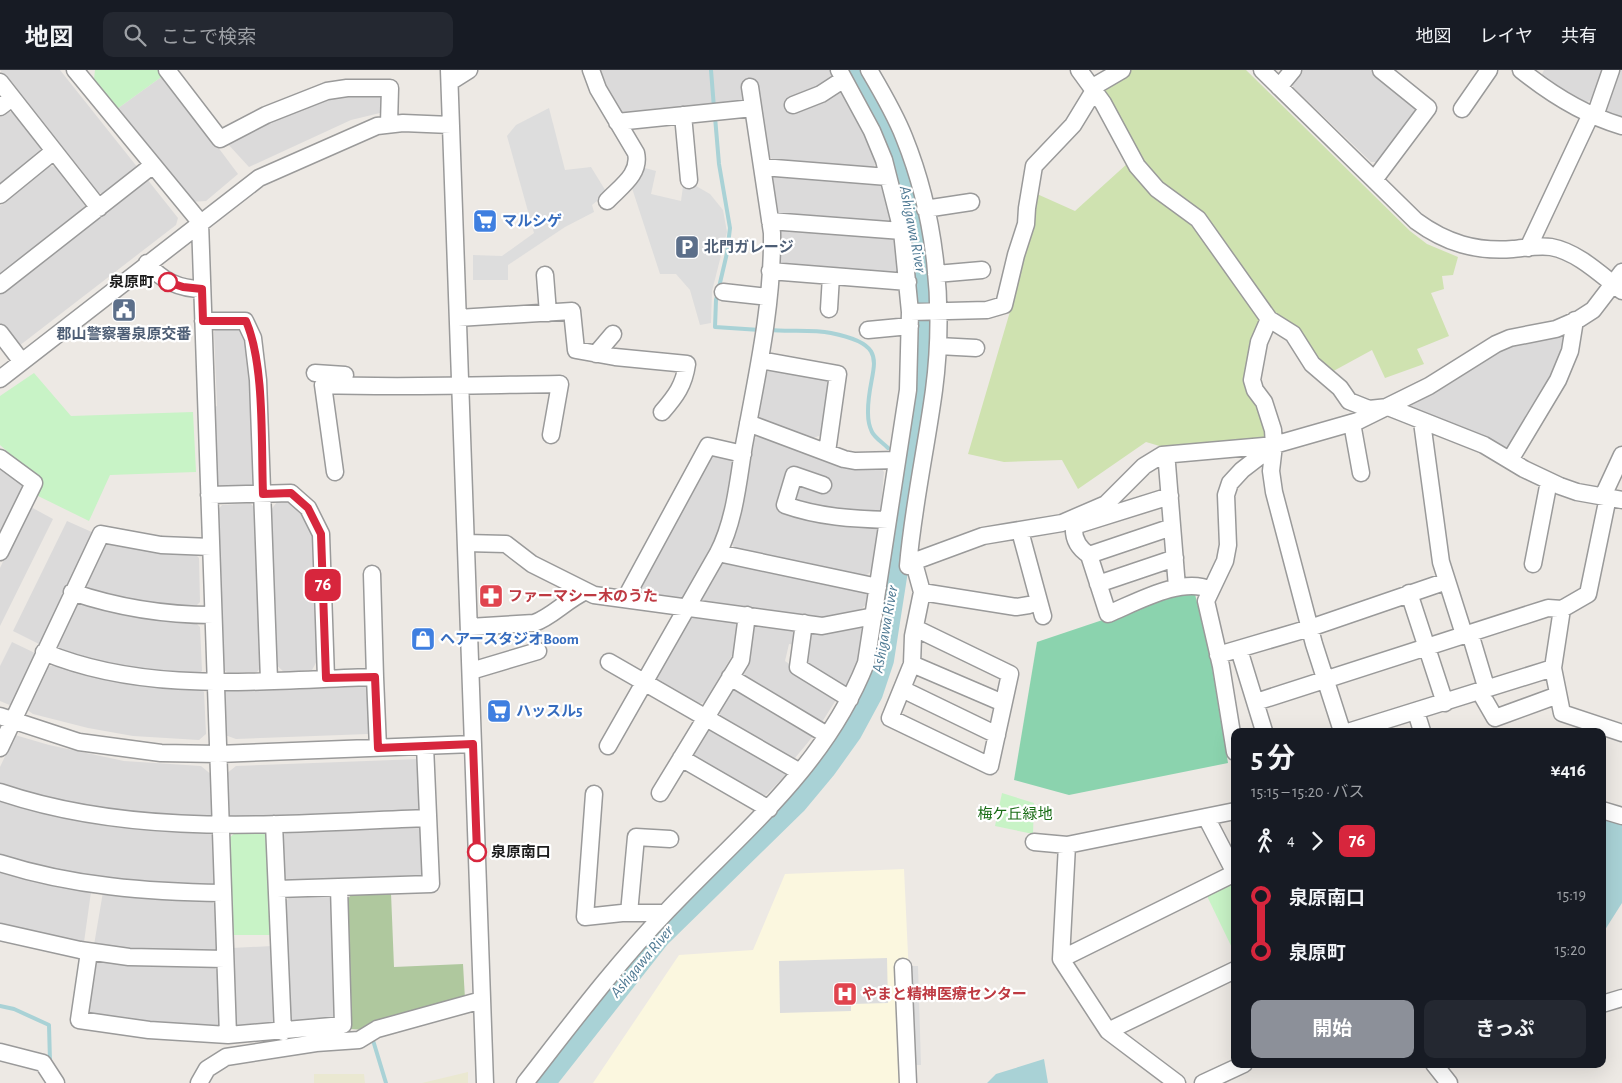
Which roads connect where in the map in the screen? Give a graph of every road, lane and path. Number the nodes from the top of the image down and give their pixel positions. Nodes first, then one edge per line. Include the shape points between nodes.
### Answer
1 (167, 70) edge
2 (469, 70) edge
3 (591, 70) edge
4 (869, 70) edge
5 (1079, 70) edge
6 (1122, 70) edge
7 (1262, 70) edge
8 (1293, 70) edge
9 (1381, 70) edge
10 (1489, 70) edge
11 (1522, 70) edge
12 (1611, 70) edge
13 (77, 71) edge
14 (842, 75) edge
15 (449, 76) edge
16 (0, 82) edge
17 (750, 87) dead end
18 (1279, 87) junction
19 (1094, 89) junction
20 (6, 102) edge
21 (793, 105) dead end
22 (753, 108) junction
23 (1462, 109) dead end
24 (682, 115) junction
25 (1593, 115) junction
26 (617, 122) junction
27 (389, 124) junction
28 (451, 125) junction
29 (1622, 126) edge
30 (54, 151) junction
31 (153, 165) junction
32 (762, 167) junction
33 (888, 177) junction
34 (689, 180) dead end
35 (1374, 180) junction
36 (0, 195) edge
37 (608, 201) dead end
38 (971, 202) dead end
39 (98, 208) junction
40 (925, 209) junction
41 (770, 220) junction
42 (200, 222) junction
43 (902, 231) junction
44 (1528, 248) junction
45 (147, 264) junction
46 (982, 270) dead end
47 (770, 271) junction
48 (936, 274) junction
49 (545, 275) dead end
50 (831, 276) junction
51 (908, 282) junction
52 (1619, 282) edge
53 (0, 285) edge
54 (202, 289) junction
55 (723, 292) dead end
56 (768, 296) junction
57 (829, 309) dead end
58 (938, 312) junction
59 (548, 313) junction
60 (458, 318) junction
61 (910, 319) junction
62 (1269, 319) junction
63 (1575, 320) junction
64 (203, 321) junction
65 (868, 330) dead end
66 (0, 333) edge
67 (613, 334) dead end
68 (938, 346) junction
69 (976, 348) dead end
70 (596, 354) junction
71 (760, 360) junction
72 (22, 362) junction
73 (315, 373) dead end
74 (0, 379) edge
75 (460, 385) junction
76 (382, 387) junction
77 (1388, 408) junction
78 (662, 412) dead end
79 (1422, 422) junction
80 (748, 423) junction
81 (1352, 424) junction
82 (551, 435) dead end
83 (1274, 445) junction
84 (827, 452) junction
85 (743, 454) junction
86 (1162, 455) junction
87 (1622, 455) edge
88 (0, 458) edge
89 (897, 460) junction
90 (1510, 460) junction
91 (335, 472) dead end
92 (1361, 472) dead end
93 (1549, 481) junction
94 (823, 485) dead end
95 (263, 494) junction
96 (209, 495) junction
97 (1170, 496) junction
98 (1611, 498) edge
99 (888, 520) junction
100 (1172, 526) junction
101 (1020, 531) junction
102 (466, 544) junction
103 (210, 547) junction
104 (1, 549) edge
105 (718, 552) junction
106 (1089, 555) junction
107 (1175, 558) junction
108 (882, 563) junction
109 (911, 564) junction
110 (1533, 564) dead end
111 (372, 574) dead end
112 (1448, 581) junction
113 (1098, 584) junction
114 (878, 587) junction
115 (1177, 587) junction
116 (1211, 590) junction
117 (586, 591) junction
118 (72, 592) junction
119 (922, 592) junction
120 (1409, 593) junction
121 (625, 599) junction
122 (1029, 605) dead end
123 (688, 606) junction
124 (1562, 609) junction
125 (213, 615) junction
126 (747, 615) junction
127 (874, 616) junction
128 (1043, 616) dead end
129 (804, 623) junction
130 (469, 627) junction
131 (915, 628) junction
132 (1310, 628) junction
133 (1468, 635) junction
134 (1427, 648) junction
135 (538, 651) dead end
136 (44, 652) junction
137 (1218, 655) junction
138 (1241, 656) dead end
139 (609, 662) dead end
140 (912, 664) junction
141 (1553, 668) junction
142 (471, 671) junction
143 (375, 677) junction
144 (730, 677) junction
145 (326, 678) junction
146 (269, 680) junction
147 (215, 681) junction
148 (1326, 681) junction
149 (644, 682) junction
150 (902, 689) junction
151 (1484, 691) junction
152 (1558, 695) junction
153 (850, 699) junction
154 (1256, 702) junction
155 (1445, 703) junction
156 (1004, 704) junction
157 (1416, 712) junction
158 (6, 718) edge
159 (705, 718) junction
160 (1263, 728) edge
161 (1341, 728) edge
162 (1361, 728) edge
163 (1421, 728) edge
164 (1231, 729) edge
165 (1622, 733) edge
166 (828, 735) junction
167 (997, 735) junction
168 (473, 744) junction
169 (425, 746) junction
170 (608, 746) dead end
171 (0, 748) edge
172 (378, 748) junction
173 (218, 754) junction
174 (681, 758) junction
175 (800, 772) junction
176 (0, 792) edge
177 (660, 792) dead end
178 (594, 794) dead end
179 (769, 809) junction
180 (1606, 811) edge
181 (1231, 812) edge
182 (1622, 816) edge
183 (1206, 817) junction
184 (428, 818) junction
185 (220, 824) junction
186 (274, 824) junction
187 (670, 839) dead end
188 (1034, 842) dead end
189 (1067, 845) junction
190 (0, 863) edge
191 (1231, 865) edge
192 (1231, 875) edge
193 (339, 887) junction
194 (277, 889) junction
195 (223, 893) junction
196 (629, 913) junction
197 (664, 913) junction
198 (0, 932) edge
199 (88, 952) junction
200 (225, 959) junction
201 (1061, 959) junction
202 (903, 967) dead end
203 (1231, 972) edge
204 (1622, 998) edge
205 (482, 1000) junction
206 (1606, 1003) edge
207 (1108, 1031) junction
208 (283, 1032) junction
209 (228, 1035) junction
210 (0, 1052) edge
211 (1235, 1068) edge
212 (56, 1083) edge
213 (199, 1083) edge
214 (485, 1083) edge
215 (525, 1083) edge
216 (908, 1083) edge
217 (1177, 1083) edge
218 (1203, 1083) edge

1 - 27 street via 220,139 308,97 346,88 390,88
2 - 15 street
3 - 26 street via 598,90
4 - 40 street via 905,138
5 - 19 street
6 - 19 street
7 - 18 street
8 - 18 street
9 - 35 street via 1428,108
10 - 23 street
11 - 25 street via 1551,93
12 - 25 street
13 - 31 street
14 - 21 street via 821,94
14 - 33 street via 876,139
15 - 28 street
16 - 20 street
17 - 22 street
18 - 35 street
19 - 58 street via 1073,125 1034,166 1026,224 1004,305 986,310
19 - 62 street via 1137,166 1157,189 1198,219
20 - 30 street
22 - 24 street
22 - 32 street
24 - 26 street
24 - 34 street
25 - 29 street
25 - 44 street
26 - 37 street via 638,162 633,175
27 - 28 street
27 - 42 street via 361,132 258,178
28 - 60 street
30 - 36 street
30 - 39 street
31 - 39 street
31 - 42 street
32 - 33 street
32 - 41 street
33 - 43 street
35 - 44 street via 1416,221 1453,243 1494,250
38 - 40 street
39 - 53 street
40 - 48 street
41 - 43 street
41 - 47 street
42 - 45 street
42 - 54 street
43 - 51 street
44 - 52 street via 1551,247 1566,252
45 - 54 street via 164,280
45 - 72 street
46 - 48 street
47 - 50 street
47 - 56 street
48 - 58 street
49 - 59 street
50 - 51 street
50 - 57 street
51 - 61 street
52 - 63 street via 1593,310
54 - 64 street
55 - 56 street
56 - 71 street
58 - 61 street
58 - 68 street
59 - 60 street
59 - 70 street via 572,312 576,350
60 - 75 street
61 - 65 street
61 - 89 street via 908,390
62 - 77 street via 1293,334 1312,364 1340,388 1349,401 1369,409
62 - 83 street via 1259,342 1252,380 1264,402
63 - 77 street via 1556,329 1496,344
63 - 90 street via 1570,351 1558,380
64 - 95 street via 246,321 253,338
64 - 96 street
66 - 72 street
67 - 70 street
68 - 69 street
68 - 109 street via 934,390 914,507
70 - 78 street via 687,364 684,383
71 - 80 street
71 - 84 street via 838,374
72 - 74 street
73 - 76 street via 373,377
75 - 76 street
75 - 82 street via 560,384
75 - 102 street
76 - 91 street via 323,385
77 - 79 street
77 - 81 street
79 - 90 street via 1484,445
79 - 112 street via 1441,562
80 - 84 street
80 - 85 street
81 - 83 street
81 - 92 street
83 - 86 street
83 - 116 street via 1230,483 1226,495 1228,546 1225,561
83 - 132 street via 1270,471 1274,492
84 - 89 street via 855,462
85 - 105 street via 730,520
85 - 121 street via 708,446
86 - 97 street via 1167,464
86 - 101 street via 1144,466 1106,504 1062,523
87 - 98 street
88 - 104 street via 34,483
89 - 99 street
90 - 93 street
93 - 98 street via 1577,492
93 - 110 street
94 - 99 street via 794,474 786,505 846,519
95 - 96 street
95 - 145 street via 291,493 308,508 321,534
95 - 146 street
96 - 103 street
97 - 100 street
97 - 106 street via 1074,526 1073,534 1079,549
98 - 124 street via 1588,594
99 - 108 street
100 - 106 street
100 - 107 street
101 - 109 street via 983,536
101 - 128 street
102 - 117 street via 506,544 532,564
102 - 130 street
103 - 118 street via 161,545 101,534
103 - 125 street
105 - 114 street
105 - 123 street
106 - 113 street
107 - 113 street
107 - 115 street
108 - 109 street
108 - 114 street
109 - 119 street
111 - 143 street
112 - 120 street
112 - 133 street via 1462,628
113 - 115 street via 1108,614
114 - 127 street
115 - 116 street via 1202,586
116 - 137 street via 1206,600
117 - 121 street via 594,596
117 - 130 street via 571,598 542,621
118 - 125 street via 129,609
118 - 136 street
119 - 122 street via 1016,607
119 - 131 street
120 - 132 street
120 - 134 street
121 - 123 street
123 - 126 street
123 - 149 street
124 - 133 street via 1548,608
124 - 141 street
125 - 147 street
126 - 129 street
126 - 144 street via 741,660
127 - 129 street via 822,626
127 - 153 street via 866,663
129 - 153 street via 798,667
130 - 142 street
131 - 140 street
131 - 156 street via 1010,674
132 - 137 street
132 - 148 street
133 - 134 street
133 - 151 street
134 - 148 street
134 - 155 street
135 - 142 street
136 - 147 street via 110,673 168,680
136 - 158 street
137 - 164 street
138 - 154 street
139 - 149 street
140 - 150 street
140 - 156 street
141 - 151 street
141 - 152 street
142 - 168 street
143 - 145 street
143 - 172 street
144 - 159 street
144 - 166 street
145 - 146 street
146 - 147 street
147 - 173 street
148 - 154 street
148 - 161 street
149 - 159 street
149 - 170 street
150 - 167 street
150 - 167 street via 890,718 990,766
151 - 152 street via 1495,718
151 - 155 street
152 - 165 street via 1562,713
153 - 166 street
154 - 160 street
155 - 157 street
156 - 167 street
157 - 162 street
157 - 163 street
158 - 171 street
158 - 173 street via 79,742 161,753
159 - 174 street
159 - 175 street
166 - 175 street
168 - 169 street
168 - 205 street
169 - 172 street
169 - 184 street
172 - 173 street
173 - 185 street
174 - 177 street
174 - 179 street
175 - 179 street
176 - 185 street via 100,817 174,824
178 - 196 street via 585,917
179 - 197 street
180 - 182 street
181 - 183 street
183 - 189 street
183 - 191 street
184 - 186 street
184 - 193 street via 431,884
185 - 186 street
185 - 195 street
186 - 194 street
187 - 196 street via 636,838
188 - 189 street
189 - 201 street
190 - 195 street via 92,884 148,891
192 - 201 street
193 - 194 street
193 - 208 street via 343,1025
194 - 208 street
195 - 200 street
196 - 197 street
197 - 215 street
198 - 199 street
199 - 200 street via 129,957
199 - 209 street via 79,1020 149,1030
200 - 209 street
201 - 207 street
202 - 216 street
203 - 207 street
204 - 206 street
205 - 213 street via 377,1029 359,1040 226,1057 207,1069
205 - 214 street
207 - 217 street
208 - 209 street
210 - 212 street via 43,1063
211 - 218 street

